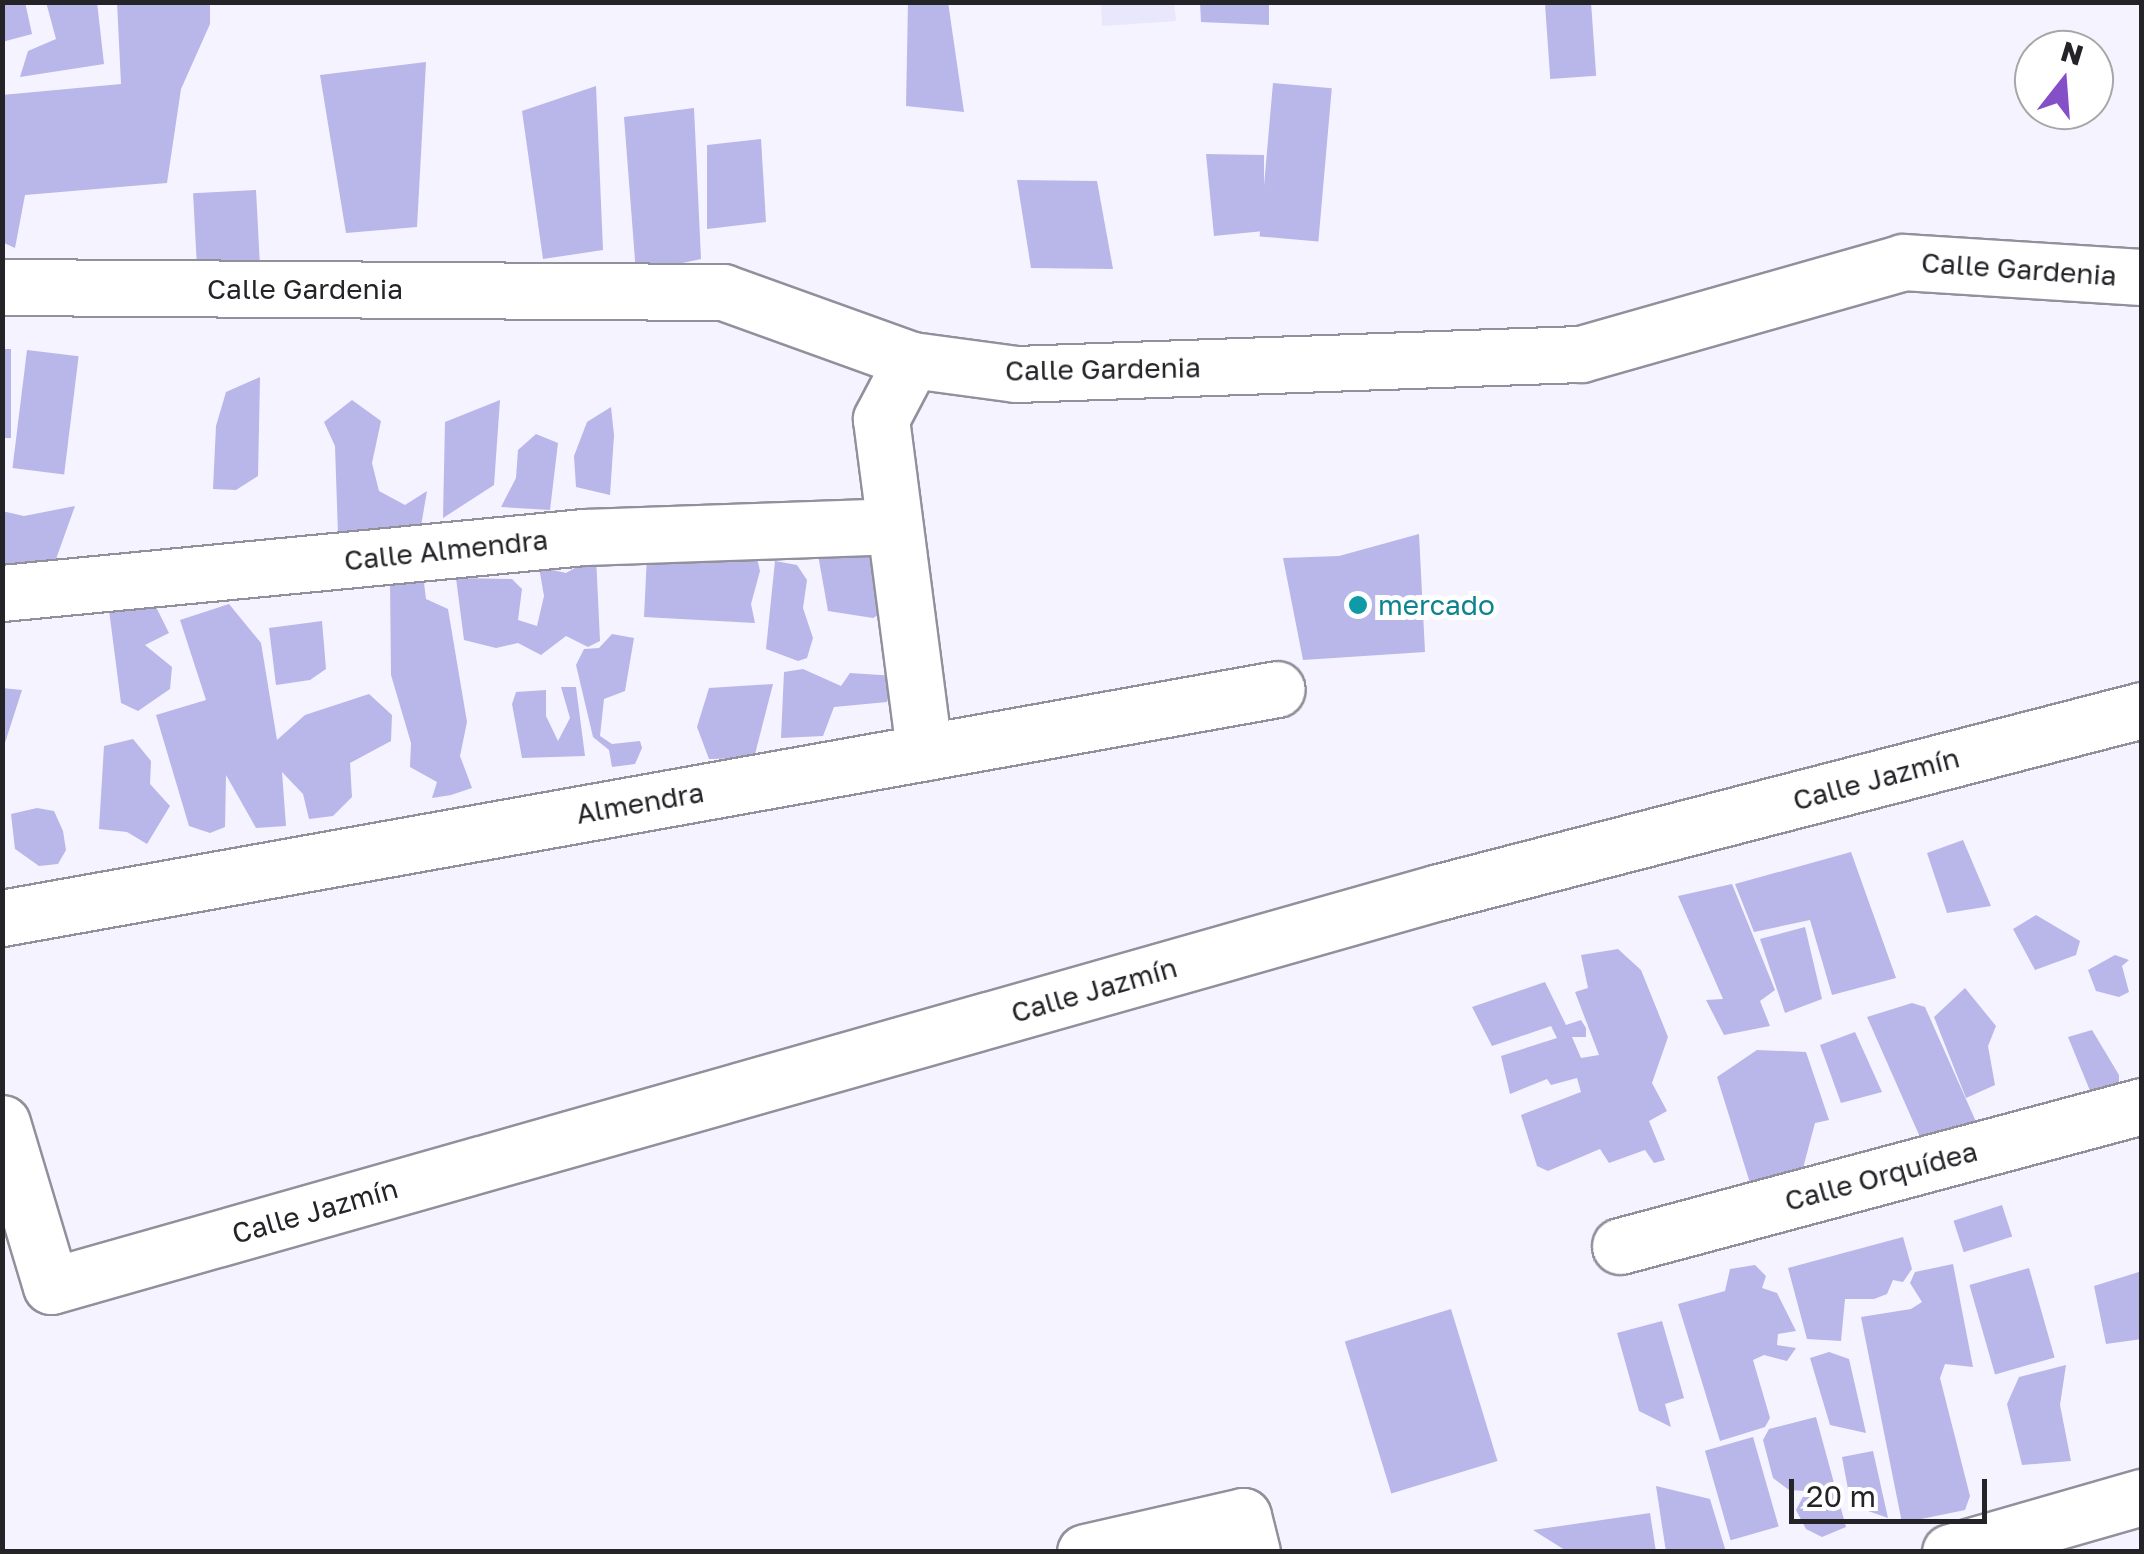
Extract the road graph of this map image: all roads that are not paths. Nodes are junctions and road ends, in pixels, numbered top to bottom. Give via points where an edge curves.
1 (2142, 278) edge
2 (2, 286) edge
3 (912, 360) junction
4 (892, 526) junction
5 (2, 593) edge
6 (1277, 689) dead end
7 (2142, 710) edge
8 (924, 752) junction
9 (2, 918) edge
10 (2142, 1106) edge
11 (2, 1123) edge
12 (1620, 1246) dead end
13 (2142, 1497) edge
14 (1248, 1534) edge
15 (1085, 1552) edge
16 (1950, 1552) edge

1 - 3 street, Calle Gardenia via 1903,262 1581,354 1016,374
2 - 3 street, Calle Gardenia via 723,292
3 - 4 street via 881,419
4 - 5 street, Calle Almendra via 584,536
4 - 8 street
6 - 8 street, Almendra
7 - 11 street, Calle Jazmín via 1439,892 52,1286
8 - 9 street, Almendra
10 - 12 street, Calle Orquídea
13 - 16 street
14 - 15 street

